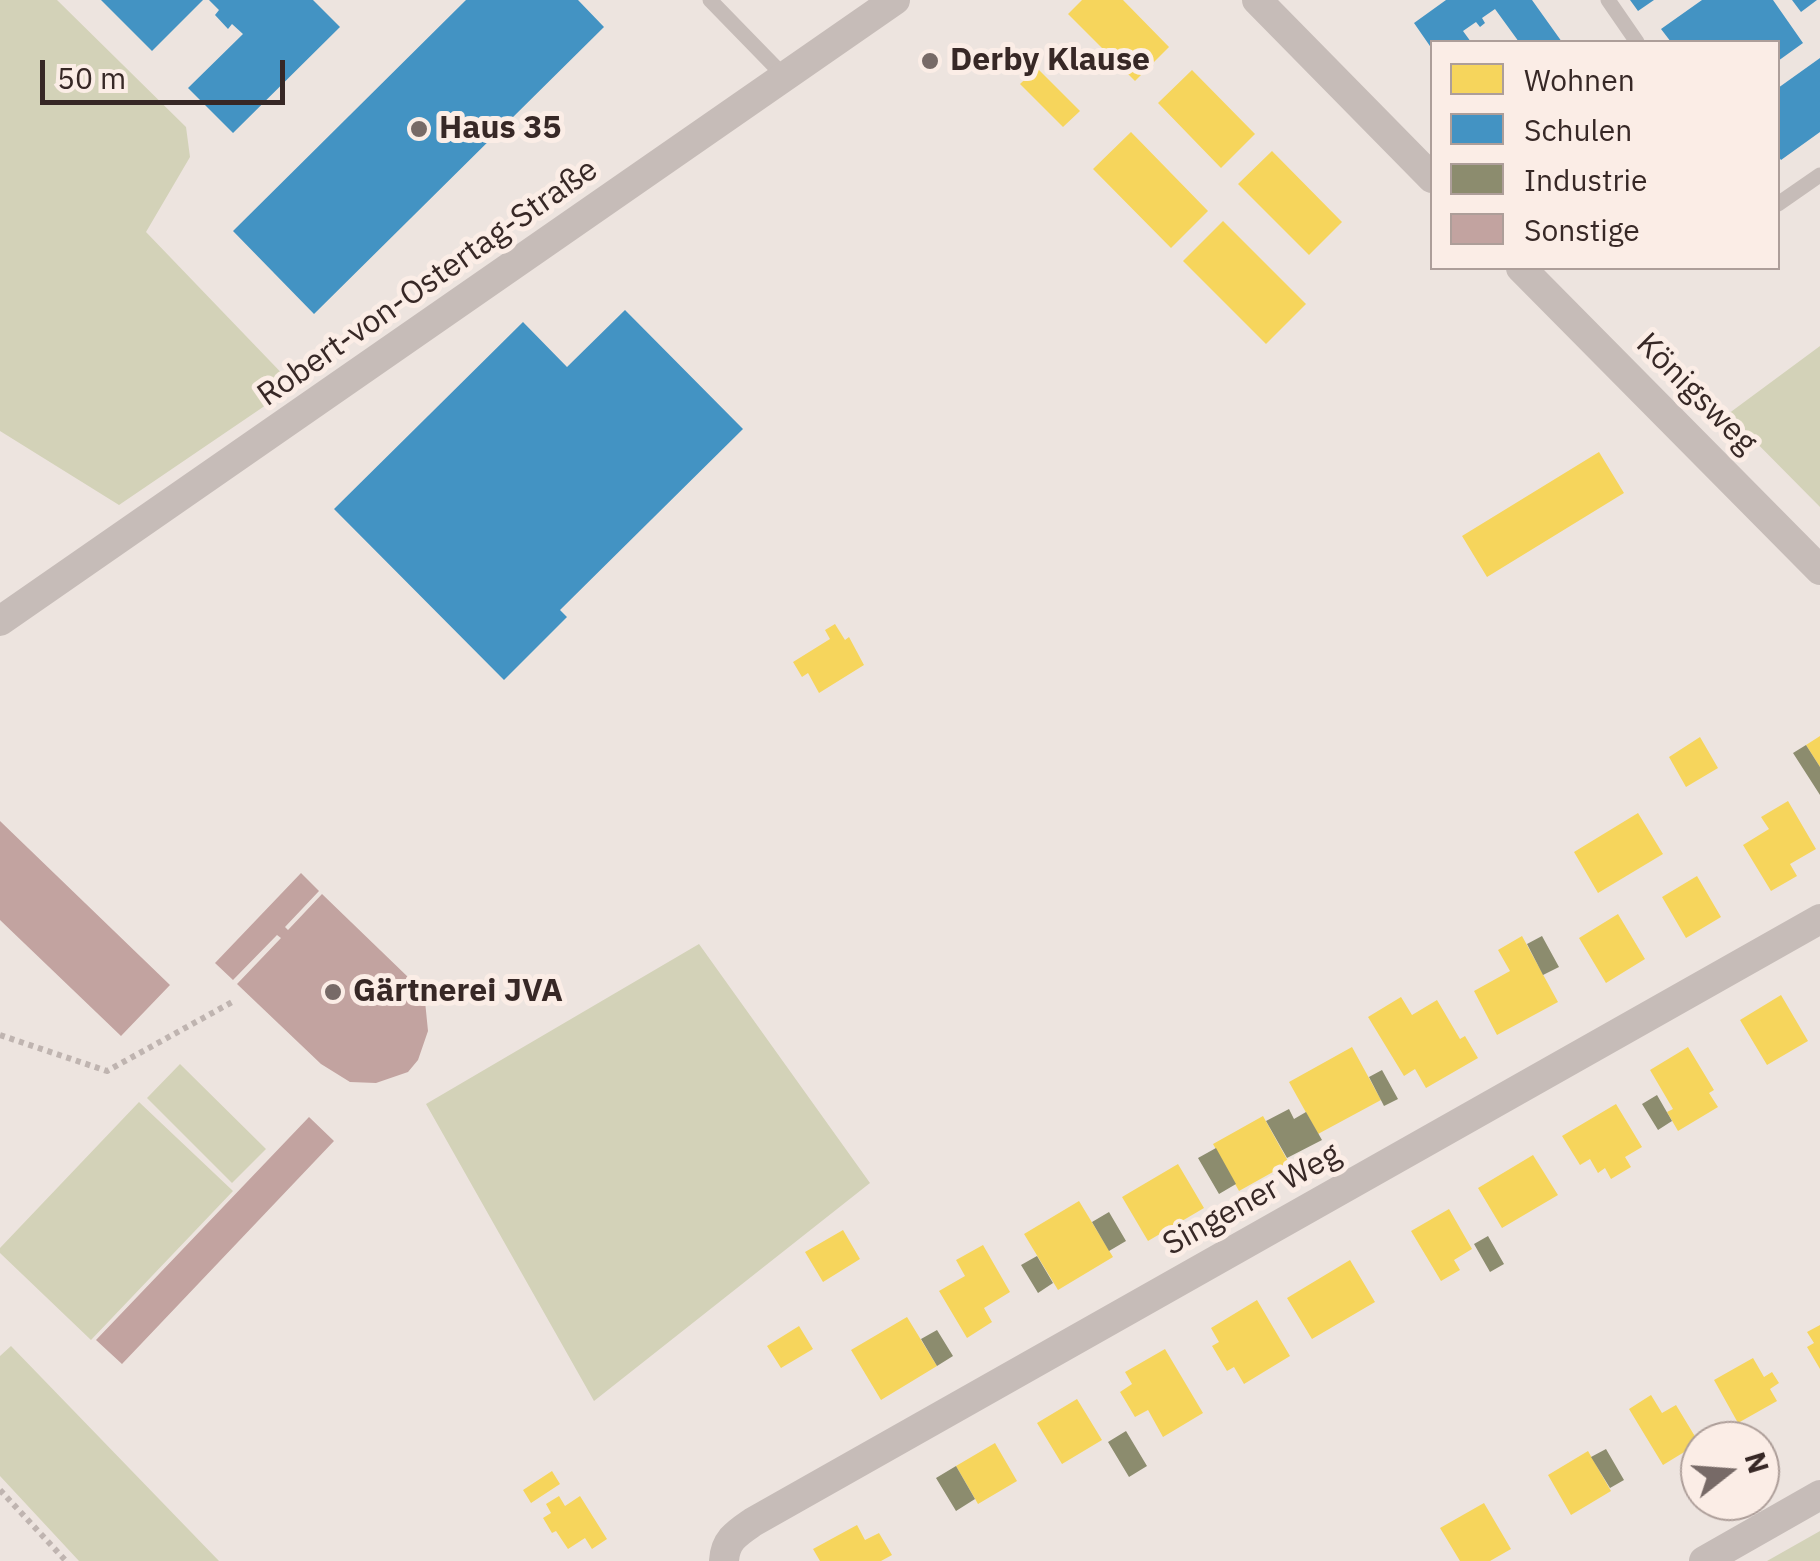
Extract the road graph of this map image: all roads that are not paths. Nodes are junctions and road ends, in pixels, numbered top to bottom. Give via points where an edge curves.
1 (710, 0) edge
2 (894, 0) edge
3 (1257, 0) edge
4 (1608, 0) edge
5 (1636, 40) edge
6 (786, 77) junction
7 (1820, 175) edge
8 (1430, 176) edge
9 (1780, 203) edge
10 (1523, 270) edge
11 (1820, 570) edge
12 (0, 622) edge
13 (1820, 920) edge
14 (1820, 1495) edge
15 (724, 1555) edge
16 (1704, 1561) edge

1 - 6 lane
2 - 6 street, Robert-von-Ostertag-Straße
3 - 8 street
4 - 5 lane
6 - 12 street, Robert-von-Ostertag-Straße
7 - 9 lane
10 - 11 street, Königsweg
13 - 15 street, Singener Weg via 753,1522 731,1538
14 - 16 street

